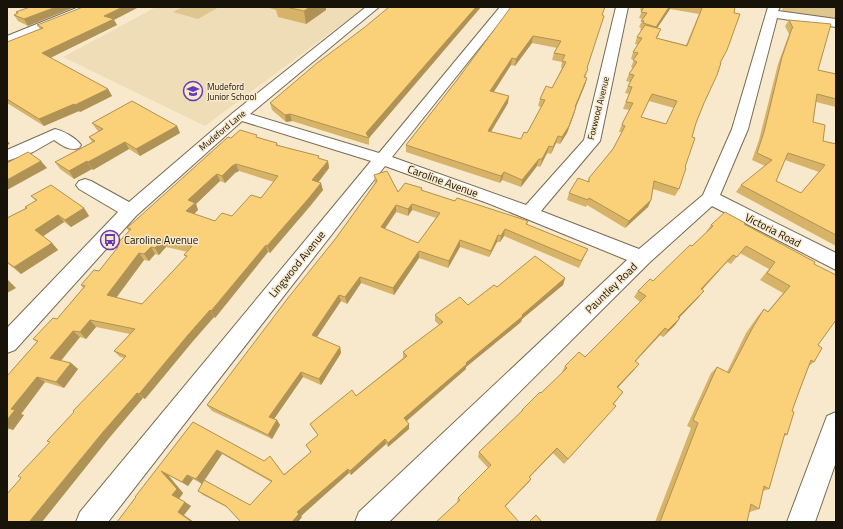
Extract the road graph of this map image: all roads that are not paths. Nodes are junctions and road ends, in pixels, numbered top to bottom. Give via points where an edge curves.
1 (89, 7) edge
2 (373, 7) edge
3 (506, 7) edge
4 (622, 7) edge
5 (774, 10) edge
6 (836, 23) edge
7 (7, 40) edge
8 (239, 115) junction
9 (73, 144) dead end
10 (7, 156) edge
11 (382, 159) junction
12 (85, 185) dead end
13 (710, 198) junction
14 (130, 211) junction
15 (529, 213) junction
16 (642, 258) junction
17 (836, 262) edge
18 (7, 342) edge
19 (836, 425) edge
20 (90, 522) edge
21 (369, 522) edge
22 (801, 522) edge

1 - 7 street
2 - 8 street, Mudeford Lane
3 - 11 street, Lingwood Avenue
4 - 15 street, Foxwood Avenue via 592,141
5 - 6 street
5 - 13 street, Pauntley Road via 740,129
8 - 11 street, Caroline Avenue
8 - 14 street, Mudeford Lane
9 - 10 street via 55,134
11 - 15 street, Caroline Avenue
11 - 20 street, Lingwood Avenue
12 - 14 street
13 - 16 street, Pauntley Road
13 - 17 street, Victoria Road
14 - 18 street, Mudeford Lane
15 - 16 street, Caroline Avenue
16 - 21 street, Pauntley Road
19 - 22 street

